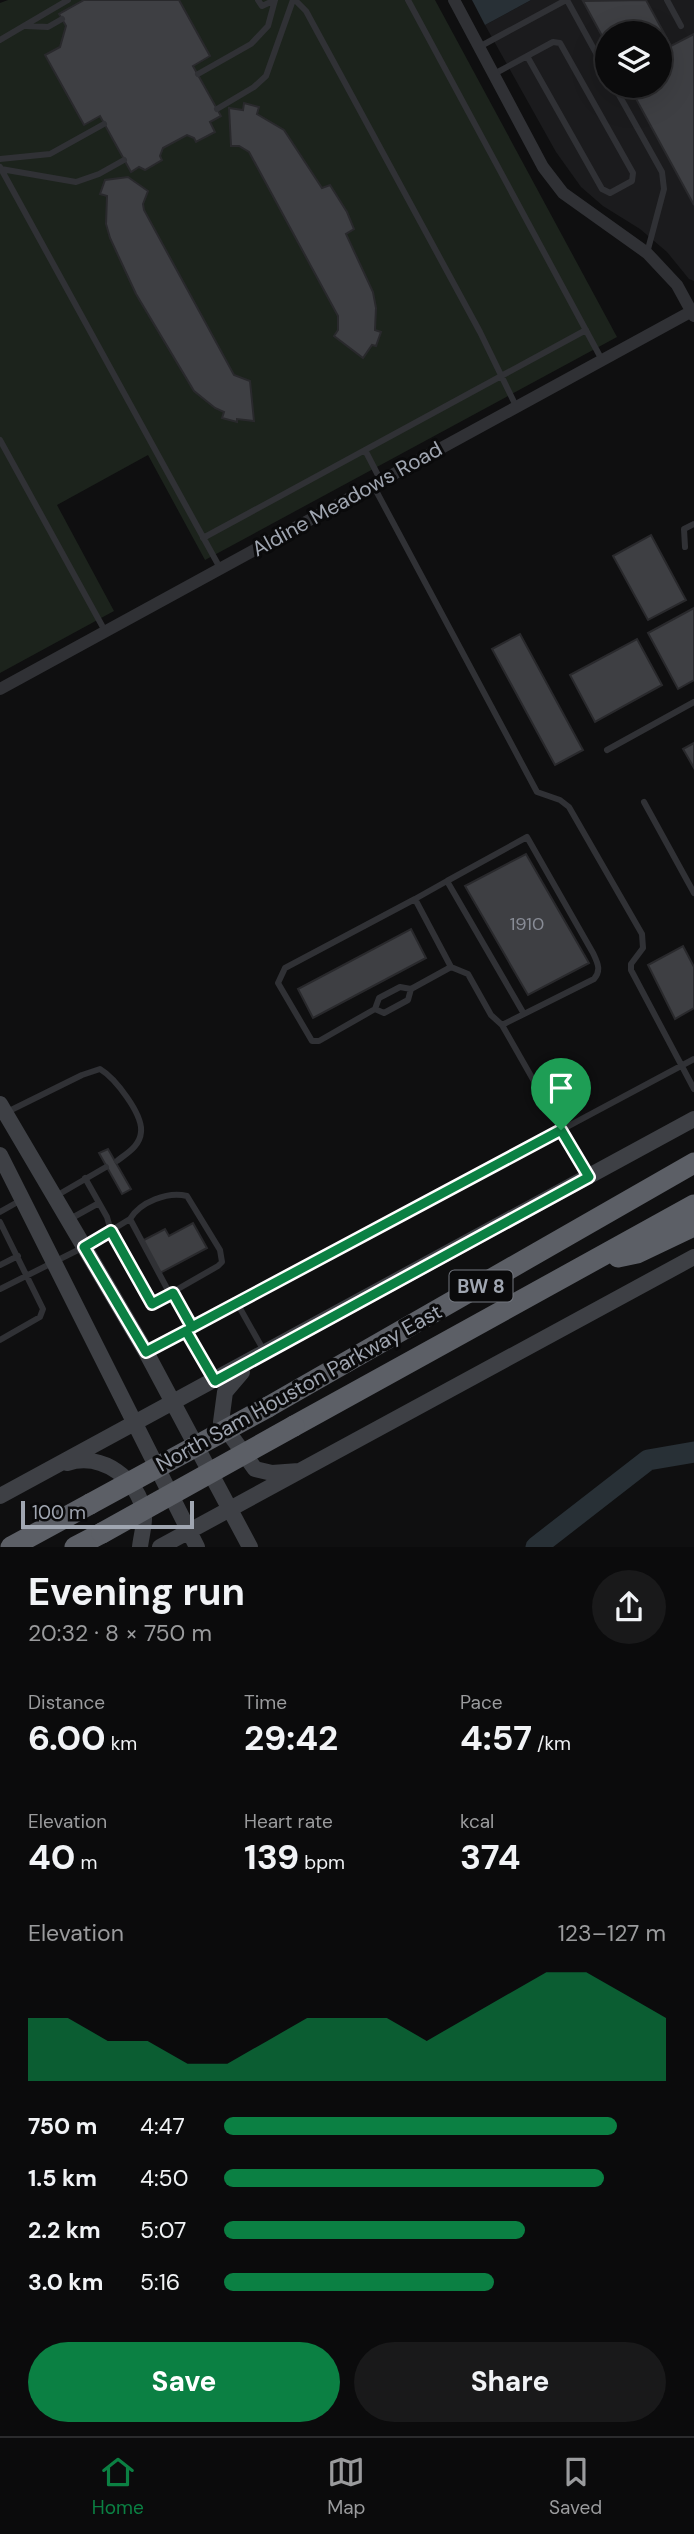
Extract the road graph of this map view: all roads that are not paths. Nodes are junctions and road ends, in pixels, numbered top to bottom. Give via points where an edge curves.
1 (68, 0) edge
2 (258, 0) edge
3 (275, 0) edge
4 (294, 0) edge
5 (408, 0) edge
6 (454, 0) edge
7 (566, 0) edge
8 (667, 0) edge
9 (62, 19) dead end
10 (24, 26) junction
11 (681, 26) dead end
12 (0, 40) edge
13 (480, 47) junction
14 (595, 52) edge
15 (527, 56) junction
16 (198, 74) dead end
17 (494, 74) junction
18 (621, 98) edge
19 (217, 109) dead end
20 (104, 124) dead end
21 (0, 159) edge
22 (124, 160) dead end
23 (1, 168) edge
24 (647, 253) junction
25 (693, 312) edge
26 (586, 330) junction
27 (602, 360) junction
28 (500, 377) junction
29 (517, 407) junction
30 (0, 440) edge
31 (365, 450) junction
32 (377, 483) junction
33 (694, 523) edge
34 (203, 538) junction
35 (685, 547) dead end
36 (220, 569) junction
37 (105, 632) junction
38 (0, 689) edge
39 (694, 702) edge
40 (607, 750) dead end
41 (644, 802) dead end
42 (447, 881) junction
43 (694, 893) edge
44 (415, 899) junction
45 (451, 967) junction
46 (411, 989) junction
47 (376, 1009) junction
48 (524, 1014) junction
49 (502, 1025) junction
50 (694, 1059) edge
51 (681, 1066) junction
52 (694, 1089) edge
53 (3, 1109) edge
54 (694, 1119) edge
55 (561, 1130) junction
56 (0, 1154) edge
57 (117, 1161) dead end
58 (694, 1163) edge
59 (106, 1167) dead end
60 (589, 1177) junction
61 (85, 1178) junction
62 (55, 1197) junction
63 (23, 1199) junction
64 (99, 1203) junction
65 (694, 1205) edge
66 (0, 1212) edge
67 (130, 1219) junction
68 (68, 1220) junction
69 (0, 1222) edge
70 (694, 1226) edge
71 (111, 1231) junction
72 (84, 1247) junction
73 (18, 1256) junction
74 (694, 1257) edge
75 (54, 1262) junction
76 (589, 1263) junction
77 (0, 1265) edge
78 (27, 1274) junction
79 (0, 1289) edge
80 (171, 1293) junction
81 (237, 1303) junction
82 (189, 1329) junction
83 (0, 1340) edge
84 (146, 1352) junction
85 (258, 1358) junction
86 (215, 1381) junction
87 (174, 1404) junction
88 (135, 1425) junction
89 (54, 1467) junction
90 (304, 1471) junction
91 (0, 1496) edge
92 (231, 1510) junction
93 (193, 1540) edge
94 (11, 1547) edge
95 (75, 1547) edge
96 (140, 1547) edge
97 (160, 1547) edge
98 (250, 1547) edge

1 - 10 lane
2 - 3 lane via 262,6
3 - 16 lane via 268,26 251,44
4 - 19 lane via 266,76
4 - 28 lane via 306,11
5 - 26 lane
6 - 13 street
7 - 13 lane
7 - 14 lane
8 - 11 lane
9 - 10 lane via 47,27
10 - 12 lane
13 - 17 street
15 - 15 lane via 560,43 633,173 632,181 610,193 602,189
15 - 17 lane
17 - 24 street via 543,167 563,193
18 - 24 lane via 662,172 664,189
20 - 21 lane via 50,154
22 - 23 lane via 76,182
23 - 34 lane
24 - 25 street via 677,285
25 - 27 street, Aldine Meadows Road
26 - 27 lane
26 - 28 lane
27 - 29 street, Aldine Meadows Road
28 - 29 lane
28 - 31 lane
29 - 32 street, Aldine Meadows Road
30 - 37 lane
31 - 32 lane
31 - 34 lane
32 - 36 street, Aldine Meadows Road
32 - 51 lane via 537,792 569,807 642,934 643,948 631,970
33 - 35 lane via 684,529
34 - 36 lane
36 - 37 street, Aldine Meadows Road
37 - 38 street, Aldine Meadows Road
39 - 40 lane
41 - 43 lane
42 - 44 lane
42 - 48 lane
42 - 48 lane via 527,837 599,967 598,974
44 - 45 lane
44 - 47 lane via 285,968 278,983 312,1041
45 - 46 lane
45 - 49 lane via 468,974 491,1016
46 - 47 lane via 400,987 379,998
46 - 47 lane via 408,1000 384,1013
48 - 49 lane
49 - 55 lane
50 - 51 lane
51 - 52 lane
51 - 55 lane
53 - 57 lane via 100,1069 114,1077 142,1131 135,1147
53 - 62 main road
54 - 60 main road
55 - 60 lane
55 - 81 lane
56 - 63 main road
58 - 94 highway, North Sam Houston Parkway East / BW 8, bridge via 268,1407
59 - 61 lane
60 - 85 main road
61 - 62 lane
61 - 64 lane
62 - 68 main road
63 - 66 lane
63 - 75 main road
64 - 68 lane
64 - 71 lane
65 - 76 highway, North Sam Houston Parkway East / BW 8
67 - 71 lane
67 - 80 lane
67 - 80 lane via 169,1194 187,1196 220,1250 222,1262
68 - 72 main road
69 - 73 lane
70 - 76 highway via 637,1253
71 - 72 lane
71 - 80 lane via 151,1305
72 - 75 lane
72 - 84 main road
73 - 77 lane
73 - 78 lane
74 - 90 main road
75 - 78 lane
75 - 88 main road
76 - 95 highway, North Sam Houston Parkway East / BW 8, bridge
78 - 79 lane
78 - 83 lane via 44,1309 40,1317
80 - 82 lane
81 - 82 lane
81 - 85 lane
82 - 84 lane
82 - 86 lane
84 - 87 main road
85 - 86 main road
85 - 90 main road via 225,1392 221,1422 256,1469
86 - 87 main road
87 - 88 main road
87 - 92 main road
88 - 89 main road
88 - 93 main road
89 - 91 main road
89 - 96 main road via 73,1461 100,1462 118,1471 137,1493 144,1516
90 - 92 main road
92 - 93 main road
92 - 98 main road
93 - 97 main road

